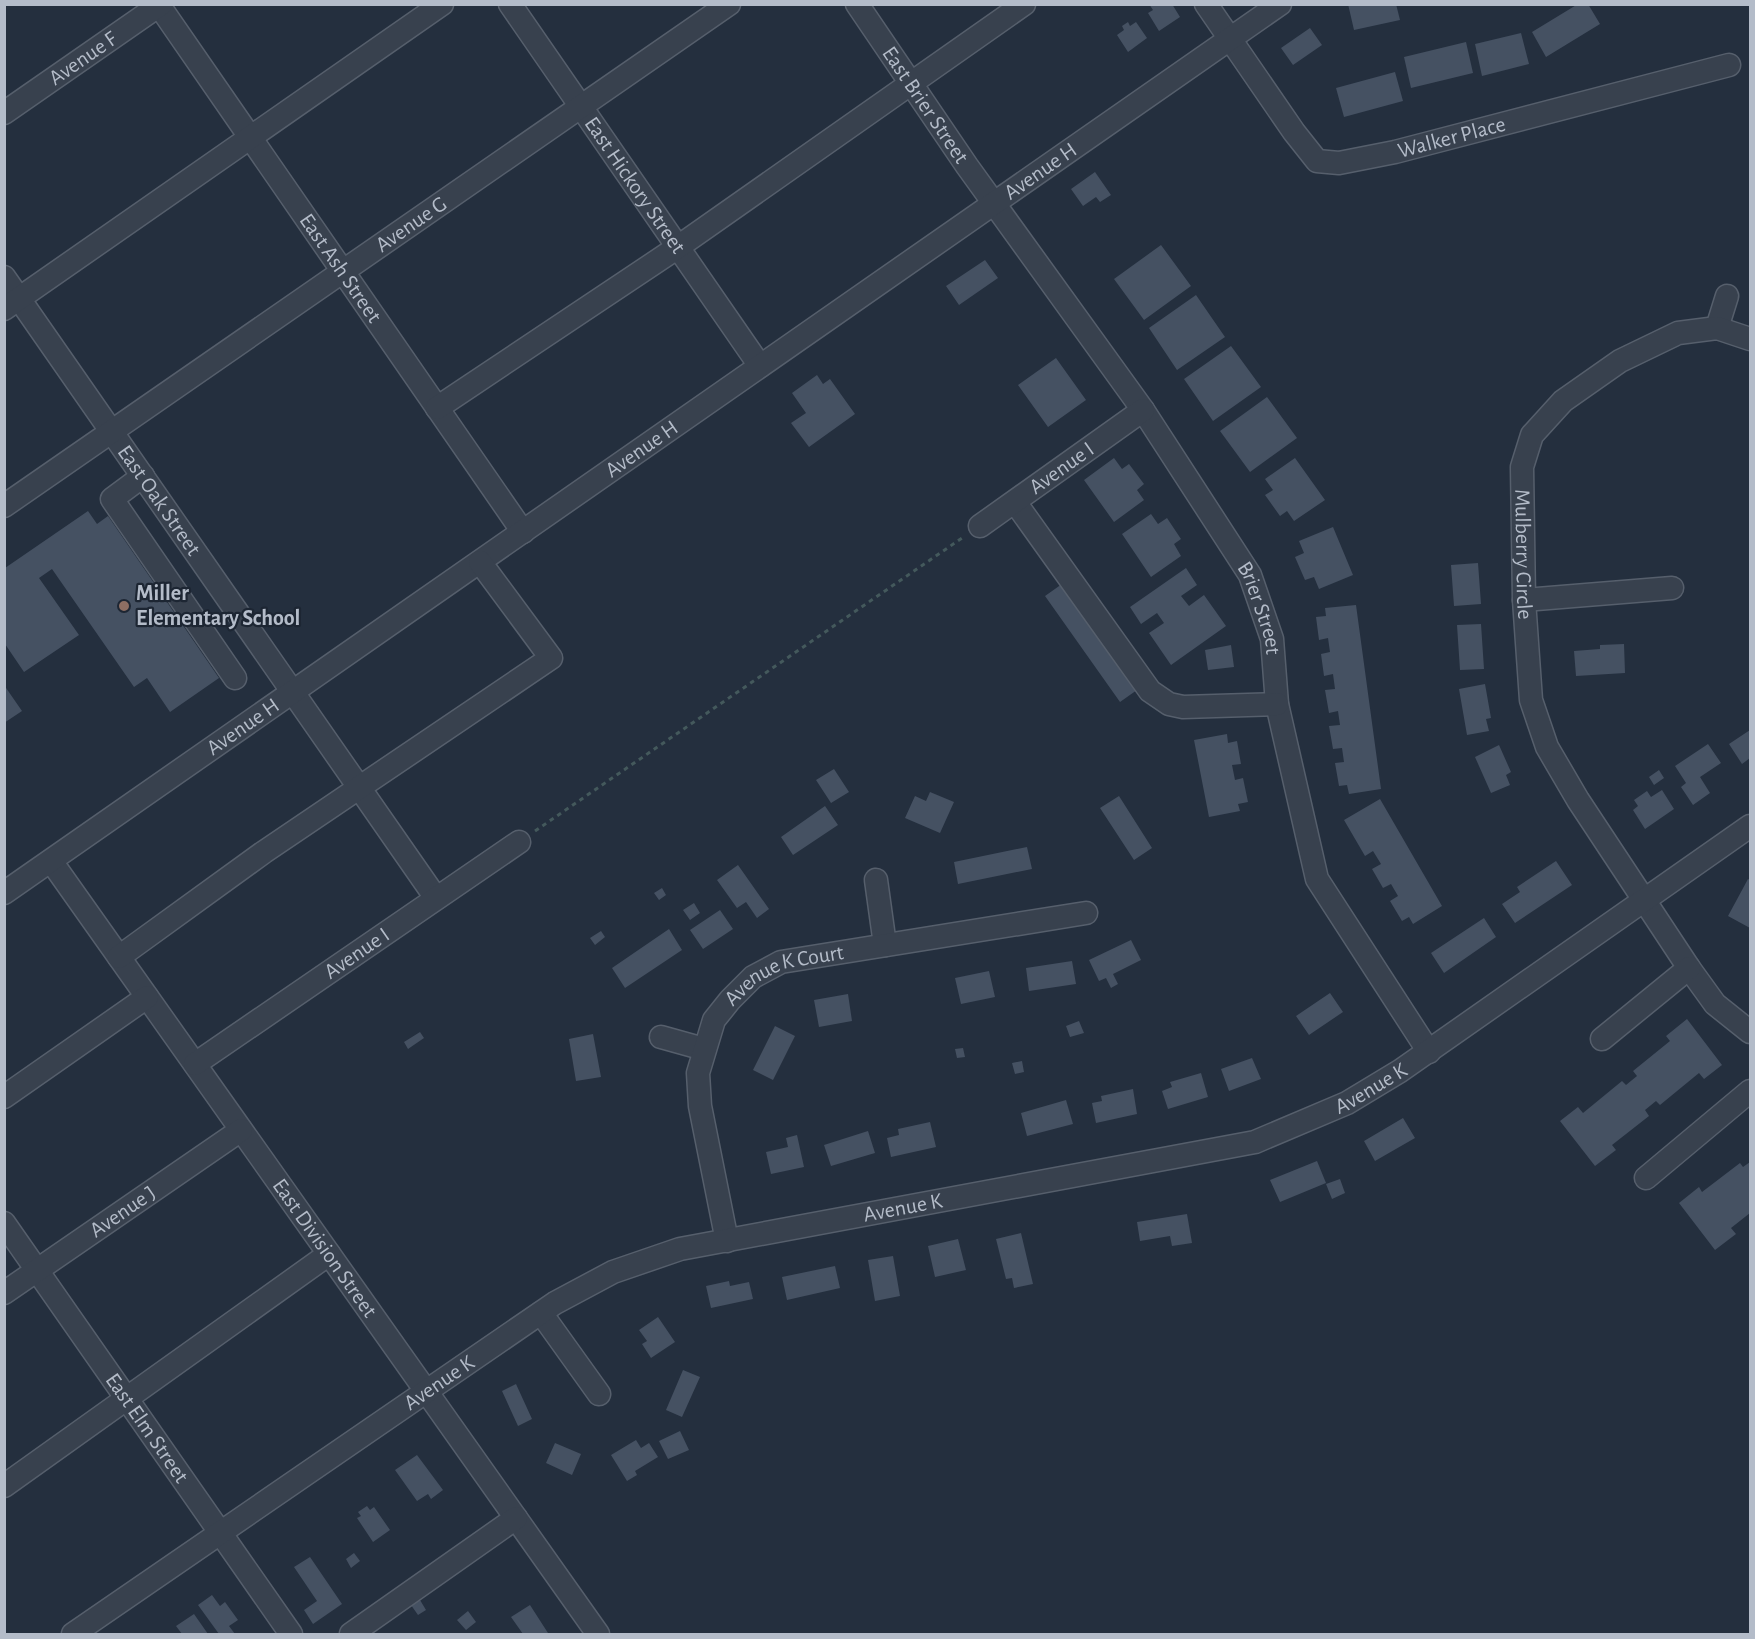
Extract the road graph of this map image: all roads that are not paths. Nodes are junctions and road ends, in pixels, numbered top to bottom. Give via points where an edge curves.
1 (442, 4) edge
2 (510, 4) edge
3 (729, 4) edge
4 (857, 4) edge
5 (1024, 4) edge
6 (1206, 4) edge
7 (1280, 4) edge
8 (159, 5) edge
9 (1230, 39) junction
10 (1729, 65) dead end
11 (911, 84) junction
12 (581, 107) junction
13 (4, 113) edge
14 (250, 137) junction
15 (995, 202) junction
16 (678, 247) junction
17 (343, 272) junction
18 (4, 277) edge
19 (1727, 296) dead end
20 (12, 304) edge
21 (1717, 328) junction
22 (1750, 339) edge
23 (760, 366) junction
24 (436, 408) junction
25 (1143, 410) junction
26 (112, 432) junction
27 (143, 476) junction
28 (1015, 501) junction
29 (4, 506) edge
30 (980, 526) road end
31 (522, 532) junction
32 (480, 562) junction
33 (1672, 588) dead end
34 (1524, 600) junction
35 (235, 678) dead end
36 (293, 692) junction
37 (1276, 705) junction
38 (358, 787) junction
39 (1750, 826) edge
40 (519, 842) road end
41 (51, 861) junction
42 (876, 880) dead end
43 (4, 893) edge
44 (436, 898) junction
45 (1643, 899) junction
46 (1086, 913) dead end
47 (885, 945) junction
48 (119, 957) junction
49 (1689, 968) junction
50 (147, 997) junction
51 (1747, 1022) edge
52 (661, 1037) dead end
53 (1602, 1039) dead end
54 (704, 1049) junction
55 (1430, 1052) junction
56 (195, 1064) junction
57 (1750, 1091) edge
58 (4, 1097) edge
59 (241, 1130) junction
60 (1646, 1178) dead end
61 (4, 1222) edge
62 (727, 1241) junction
63 (329, 1254) junction
64 (38, 1270) junction
65 (4, 1293) edge
66 (541, 1313) junction
67 (426, 1391) junction
68 (599, 1394) dead end
69 (127, 1399) junction
70 (4, 1486) edge
71 (516, 1518) junction
72 (220, 1533) junction
73 (73, 1635) edge
74 (291, 1635) edge
75 (351, 1635) edge
76 (598, 1635) edge

1 - 14 street
2 - 12 street, East Hickory Street
3 - 12 street, Avenue G
4 - 11 street, East Brier Street
5 - 11 street
6 - 9 street, Walker Place
7 - 9 street, Avenue H
8 - 13 street, Avenue F
8 - 14 street, East Ash Street
9 - 10 street, Walker Place via 1317,161 1339,163
9 - 15 street, Avenue H
11 - 15 street, East Brier Street
11 - 16 street
12 - 16 street, East Hickory Street
12 - 17 street, Avenue G
14 - 17 street, East Ash Street
14 - 20 street
15 - 23 street, Avenue H
15 - 25 street, Brier Street
16 - 23 street, East Hickory Street
16 - 24 street
17 - 24 street, East Ash Street
17 - 26 street, Avenue G
18 - 20 street, East Oak Street
19 - 21 street
20 - 26 street, East Oak Street
21 - 22 street, Mulberry Circle
21 - 34 street, Mulberry Circle via 1678,333 1620,362 1563,401 1532,435 1522,467
23 - 31 street, Avenue H
24 - 31 street, East Ash Street
25 - 28 street, Avenue I
25 - 37 street, Brier Street via 1250,575 1272,639
26 - 27 street, East Oak Street
26 - 29 street, Avenue G
27 - 35 street via 112,499
27 - 36 street, East Oak Street
28 - 30 street, Avenue I
28 - 37 street via 1150,691 1169,704 1183,707
31 - 32 street, Avenue H
32 - 36 street, Avenue H
32 - 38 street via 550,658
33 - 34 street
34 - 45 street, Mulberry Circle via 1531,700 1547,747
36 - 38 street, East Oak Street
36 - 41 street, Avenue H
37 - 55 street, Brier Street via 1317,879
38 - 44 street, East Oak Street
38 - 48 street
39 - 45 street, Avenue K
40 - 44 street, Avenue I
41 - 43 street, Avenue H
41 - 48 street, East Division Street
42 - 47 street
44 - 56 street, Avenue I
45 - 49 street, Mulberry Circle
45 - 55 street, Avenue K
46 - 47 street, Avenue K Court
47 - 54 street, Avenue K Court via 781,962 753,977 714,1020
48 - 50 street, East Division Street
49 - 51 street, Mulberry Circle via 1715,1004
49 - 53 street
50 - 56 street, East Division Street
50 - 58 street
52 - 54 street
54 - 62 street, Avenue K Court via 698,1072 700,1106
55 - 62 street, Avenue K via 1347,1103 1255,1142
56 - 59 street, East Division Street
57 - 60 street
59 - 63 street, East Division Street
59 - 64 street, Avenue J
61 - 64 street, East Elm Street
62 - 66 street, Avenue K via 680,1249 613,1272
63 - 67 street, East Division Street
63 - 69 street
64 - 65 street, Avenue J
64 - 69 street, East Elm Street
66 - 67 street, Avenue K
66 - 68 street
67 - 71 street, East Division Street
67 - 72 street, Avenue K
69 - 70 street
69 - 72 street, East Elm Street
71 - 75 street
71 - 76 street, East Division Street
72 - 73 street, Avenue K
72 - 74 street, East Elm Street

